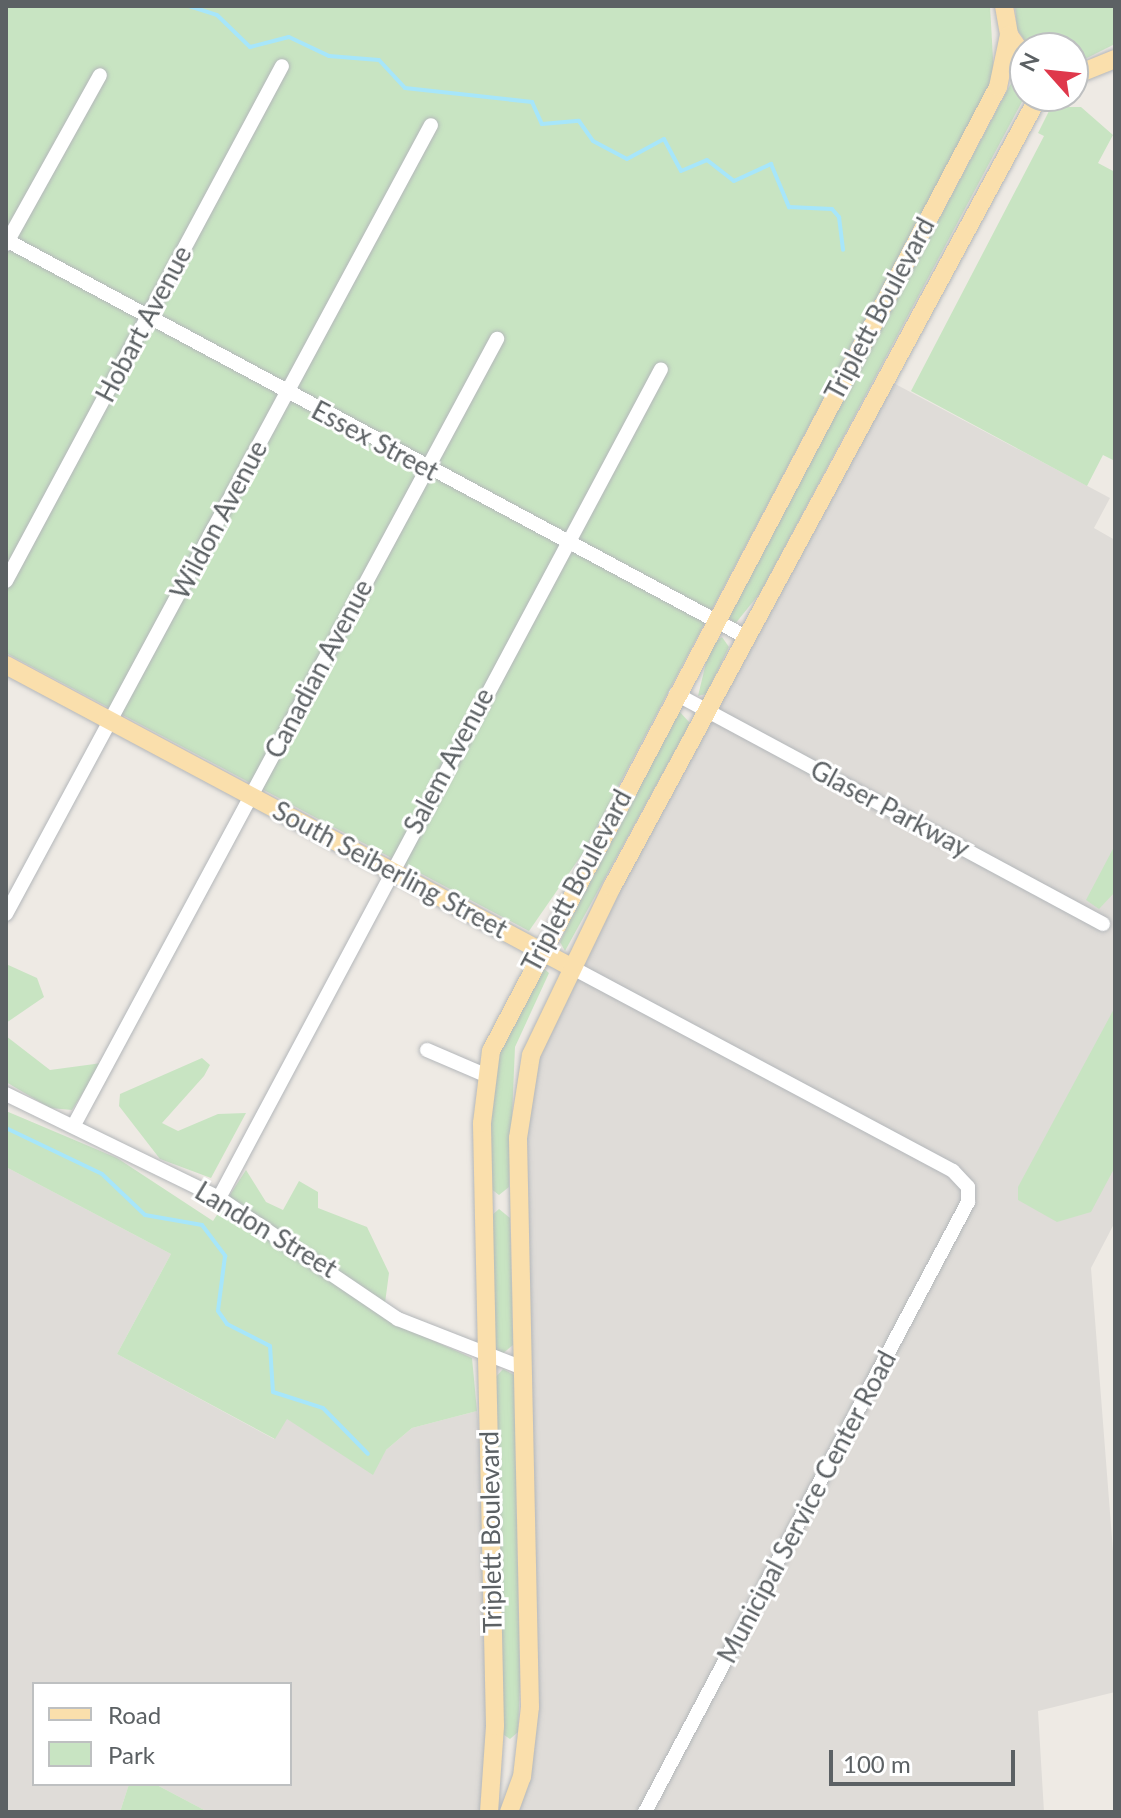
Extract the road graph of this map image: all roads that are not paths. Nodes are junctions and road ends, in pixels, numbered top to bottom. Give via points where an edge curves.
1 (1004, 6) edge
2 (1009, 35) joint
3 (1115, 59) edge
4 (282, 66) dead end
5 (1089, 70) edge
6 (100, 75) dead end
7 (1030, 112) edge
8 (431, 125) dead end
9 (7, 241) edge
10 (148, 319) junction
11 (497, 339) dead end
12 (661, 369) dead end
13 (286, 393) junction
14 (426, 469) junction
15 (567, 544) junction
16 (6, 581) edge
17 (715, 621) junction
18 (746, 637) junction
19 (6, 665) edge
20 (676, 694) junction
21 (707, 711) junction
22 (111, 722) junction
23 (251, 796) junction
24 (392, 871) junction
25 (6, 914) edge
26 (1103, 924) dead end
27 (540, 950) junction
28 (571, 967) junction
29 (427, 1050) dead end
30 (485, 1075) junction
31 (6, 1094) edge
32 (74, 1125) junction
33 (219, 1198) junction
34 (968, 1202) joint
35 (488, 1355) junction
36 (523, 1368) junction
37 (489, 1812) edge
38 (509, 1812) edge
39 (645, 1812) edge

1 - 2 main road
2 - 17 main road, Triplett Boulevard via 998,87
3 - 5 main road
4 - 10 street, Hobart Avenue
6 - 9 street
7 - 18 main road, Triplett Boulevard
8 - 13 street, Wildon Avenue
9 - 10 street, Essex Street
10 - 13 street, Essex Street
10 - 16 street, Hobart Avenue
11 - 14 street, Canadian Avenue
12 - 15 street, Salem Avenue
13 - 14 street, Essex Street
13 - 22 street, Wildon Avenue
14 - 15 street, Essex Street
14 - 23 street, Canadian Avenue
15 - 17 street, Essex Street
15 - 24 street, Salem Avenue
17 - 18 street, Essex Street
17 - 20 main road, Triplett Boulevard
18 - 21 main road, Triplett Boulevard
19 - 22 main road, South Seiberling Street
20 - 21 street, Glaser Parkway
20 - 27 main road, Triplett Boulevard
21 - 26 street, Glaser Parkway
21 - 28 main road, Triplett Boulevard
22 - 23 main road, South Seiberling Street
22 - 25 street, Wildon Avenue
23 - 24 main road, South Seiberling Street
23 - 32 street, Canadian Avenue
24 - 27 main road, South Seiberling Street
24 - 33 street, Salem Avenue
27 - 28 main road, South Seiberling Street
27 - 30 main road, Triplett Boulevard
28 - 34 street, South Seiberling Street via 953,1171 966,1184
28 - 36 main road, Triplett Boulevard via 543,1020 523,1088
29 - 30 street
30 - 35 main road, Triplett Boulevard
31 - 32 street, Landon Street
32 - 33 street, Landon Street
33 - 35 street, Landon Street via 398,1319
34 - 39 street, Municipal Service Center Road
35 - 36 street, Landon Street
35 - 37 main road, Triplett Boulevard via 495,1726
36 - 38 main road, Triplett Boulevard via 530,1707 522,1777

